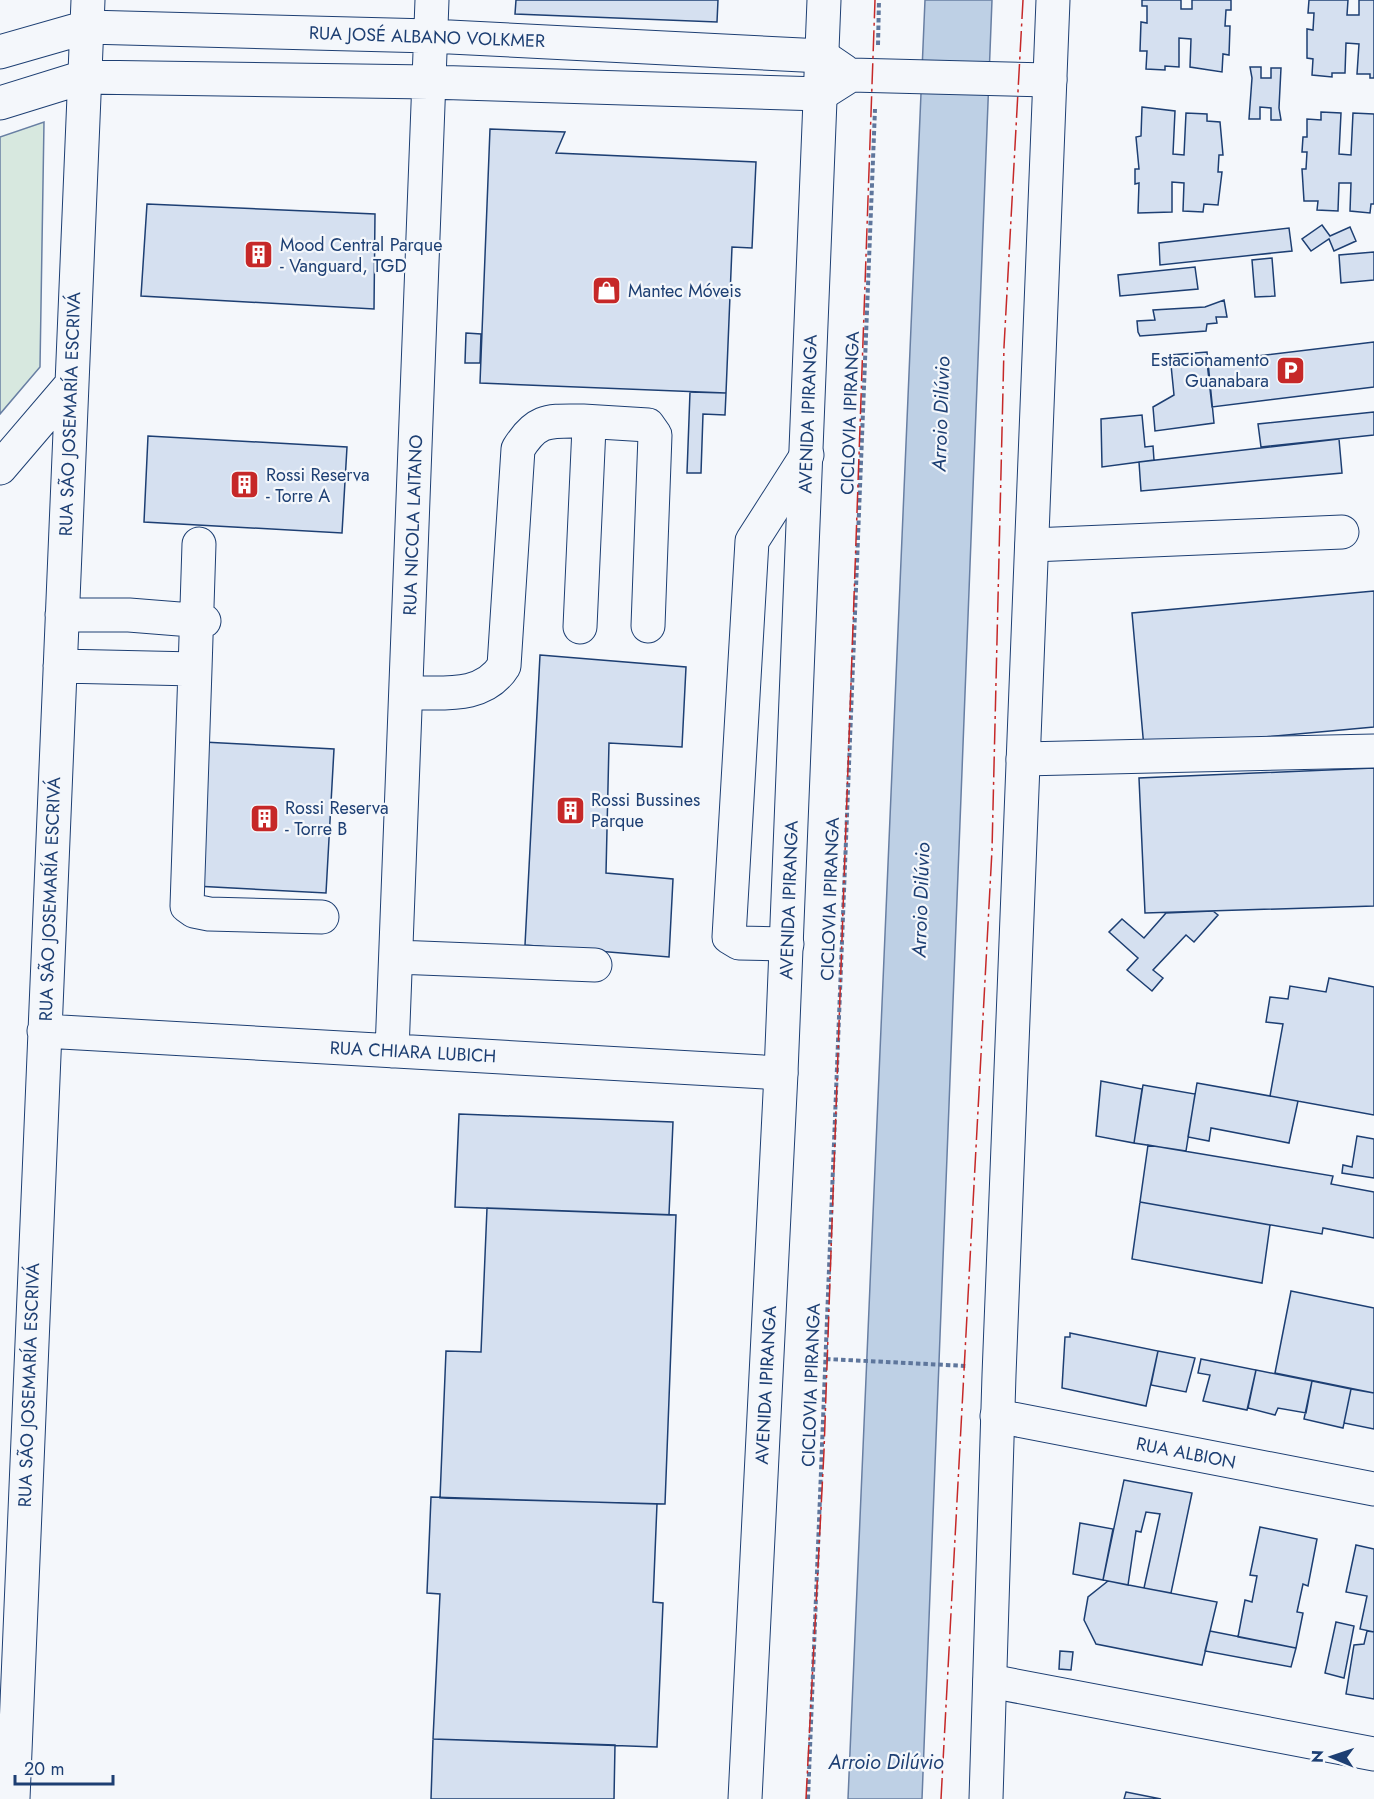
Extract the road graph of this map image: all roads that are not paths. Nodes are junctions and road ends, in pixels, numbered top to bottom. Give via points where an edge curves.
1 (432, 0) edge
2 (824, 0) edge
3 (1053, 0) edge
4 (87, 14) edge
5 (430, 36) junction
6 (0, 52) edge
7 (822, 56) junction
8 (870, 75) junction
9 (84, 77) junction
10 (1050, 80) junction
11 (429, 82) junction
12 (822, 94) junction
13 (0, 103) edge
14 (71, 385) junction
15 (583, 421) junction
16 (807, 455) junction
17 (0, 468) edge
18 (1342, 531) dead end
19 (199, 544) dead end
20 (1032, 545) junction
21 (62, 615) junction
22 (200, 621) junction
23 (648, 626) dead end
24 (580, 627) dead end
25 (60, 666) junction
26 (195, 669) junction
27 (406, 693) junction
28 (1374, 751) edge
29 (1023, 759) junction
30 (322, 917) dead end
31 (787, 944) junction
32 (396, 957) junction
33 (595, 965) dead end
34 (44, 1031) junction
35 (392, 1051) junction
36 (781, 1073) junction
37 (997, 1416) junction
38 (1374, 1490) edge
39 (990, 1681) junction
40 (1374, 1754) edge
41 (13, 1799) edge
42 (745, 1799) edge
43 (986, 1799) edge

1 - 5 street, RUA NICOLA LAITANO
2 - 7 street, AVENIDA IPIRANGA
3 - 10 street
4 - 5 street, RUA JOSÉ ALBANO VOLKMER
4 - 6 street, RUA JOSÉ ALBANO VOLKMER
4 - 9 street, RUA SÃO JOSEMARÍA ESCRIVÁ
5 - 7 street, RUA JOSÉ ALBANO VOLKMER
5 - 11 street, RUA NICOLA LAITANO
7 - 8 street
7 - 12 street, AVENIDA IPIRANGA
8 - 10 street
8 - 12 street
9 - 11 street
9 - 13 street
9 - 14 street, RUA SÃO JOSEMARÍA ESCRIVÁ
10 - 20 street
11 - 12 street
11 - 27 street, RUA NICOLA LAITANO
12 - 16 street, AVENIDA IPIRANGA
14 - 17 street
14 - 21 street, RUA SÃO JOSEMARÍA ESCRIVÁ
15 - 23 street via 648,425 655,435
15 - 24 street via 589,427 590,438
15 - 27 street via 547,420 534,428 518,449 504,666 497,676 469,692
16 - 31 street, AVENIDA IPIRANGA
16 - 31 street via 752,541 729,937 739,943
18 - 20 street
19 - 22 street
20 - 29 street
21 - 22 street
21 - 25 street, RUA SÃO JOSEMARÍA ESCRIVÁ
22 - 26 street
25 - 26 street
25 - 34 street, RUA SÃO JOSEMARÍA ESCRIVÁ
26 - 30 street via 187,906 209,914
27 - 32 street, RUA NICOLA LAITANO
28 - 29 street
29 - 37 street
31 - 36 street, AVENIDA IPIRANGA
32 - 33 street
32 - 35 street, RUA NICOLA LAITANO
34 - 35 street, RUA CHIARA LUBICH
34 - 41 street, RUA SÃO JOSEMARÍA ESCRIVÁ
35 - 36 street, RUA CHIARA LUBICH
36 - 42 street, AVENIDA IPIRANGA
37 - 38 street, RUA ALBION
37 - 39 street
39 - 40 street
39 - 43 street

